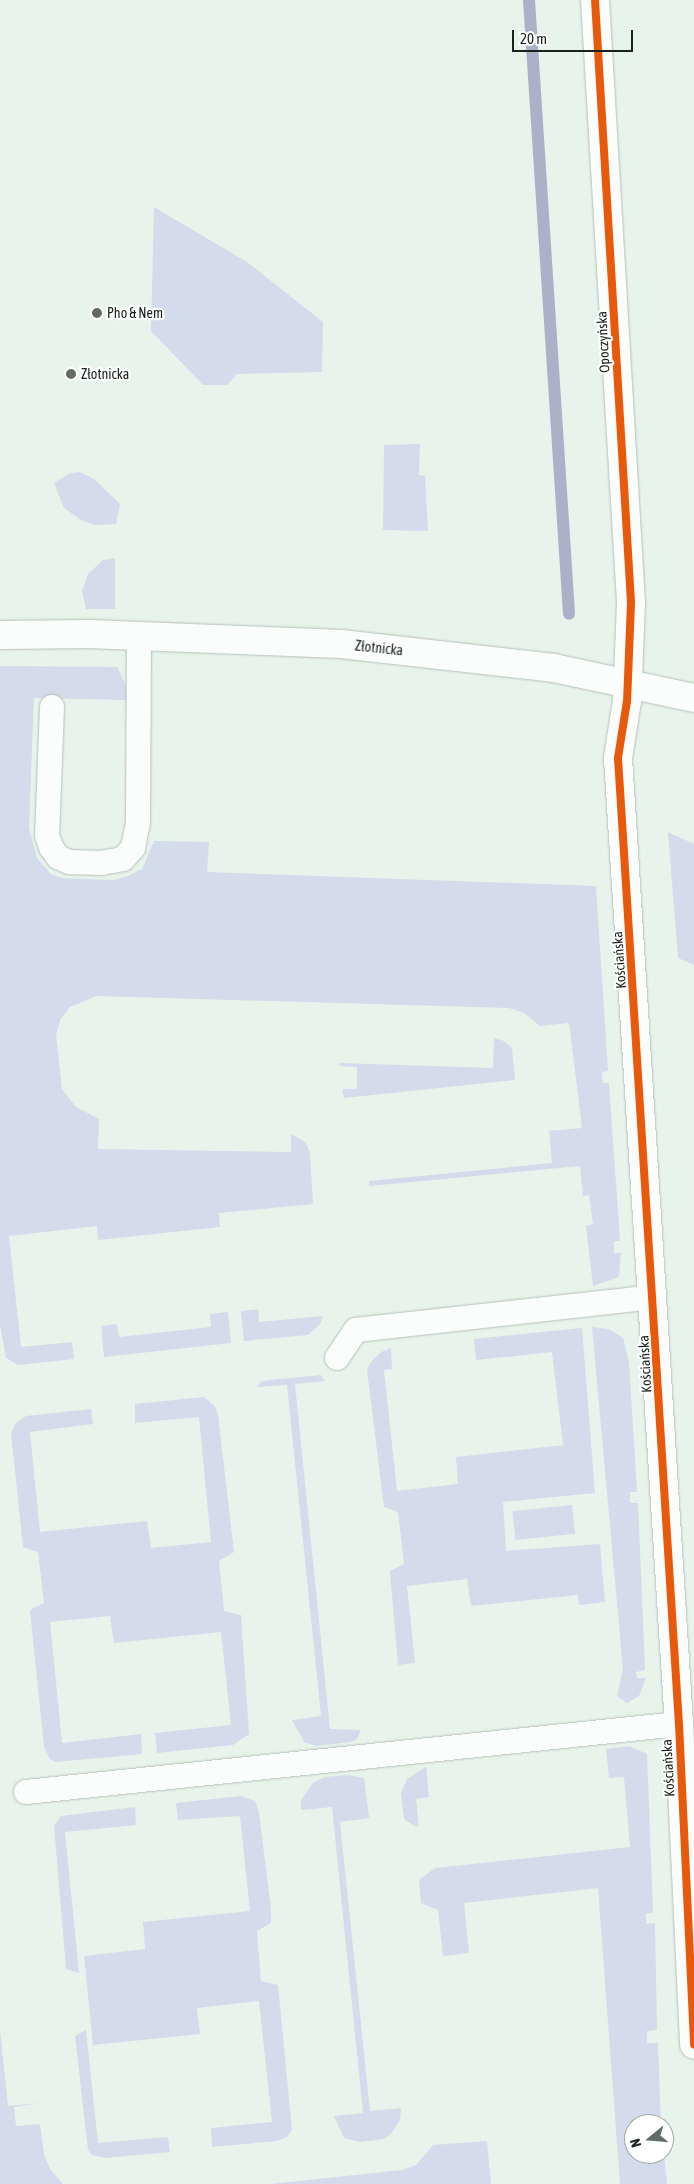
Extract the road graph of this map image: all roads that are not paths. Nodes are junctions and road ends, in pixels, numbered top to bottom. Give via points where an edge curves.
1 (594, 0) edge
2 (0, 635) edge
3 (139, 636) junction
4 (628, 682) junction
5 (694, 698) edge
6 (52, 707) dead end
7 (653, 1297) junction
8 (336, 1358) dead end
9 (679, 1724) junction
10 (26, 1792) dead end
11 (694, 2046) edge

1 - 4 street, Opoczyńska via 631,603
2 - 3 street, Złotnicka
3 - 4 street, Złotnicka via 341,644 554,668
3 - 6 lane via 138,822 133,848 123,858 101,863 69,862 58,857 51,847 46,835
4 - 5 street, Złotnicka
4 - 7 street, Kościańska via 618,758
7 - 8 lane via 356,1330
7 - 9 street, Kościańska
9 - 10 lane
9 - 11 street, Kościańska

